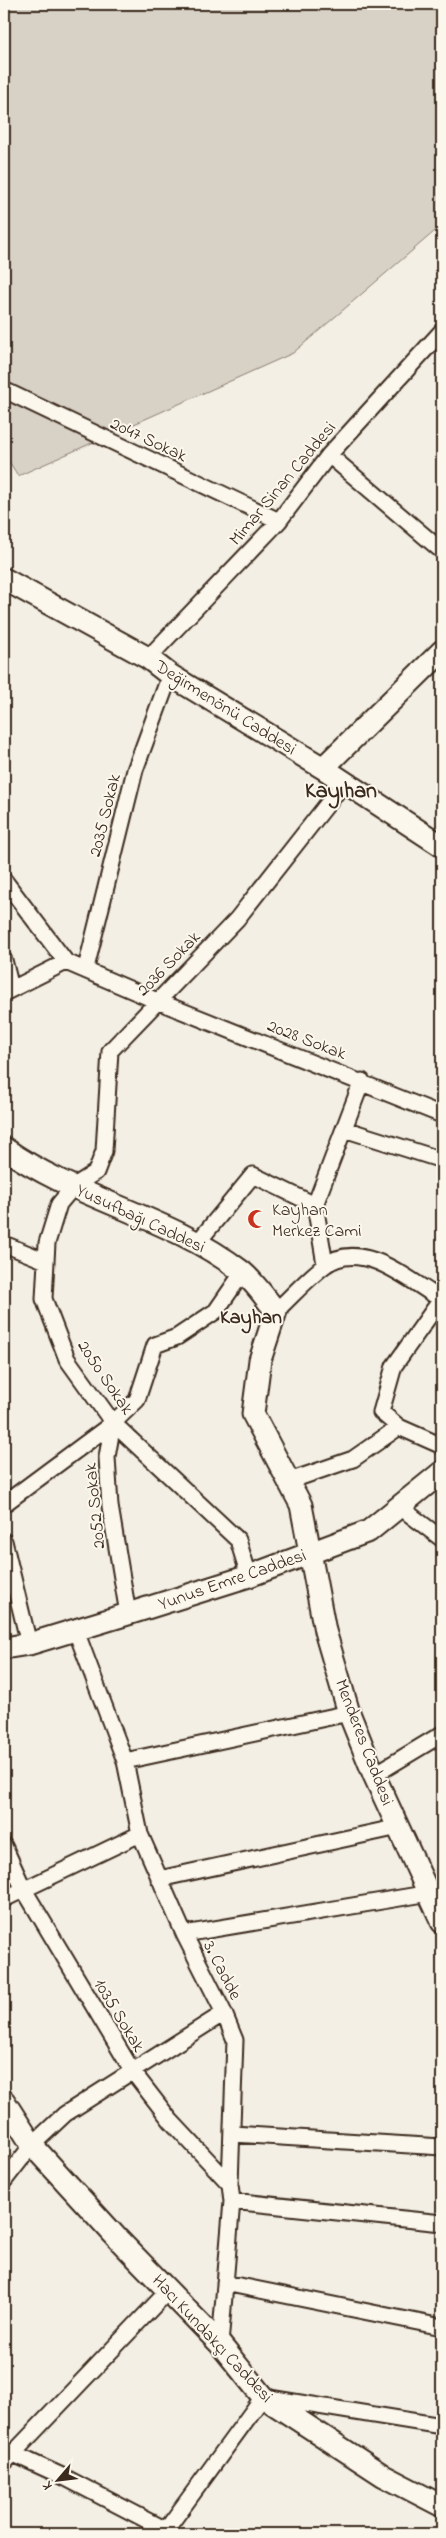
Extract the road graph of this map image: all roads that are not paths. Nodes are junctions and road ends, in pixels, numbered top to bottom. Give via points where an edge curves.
1 (442, 331) edge
2 (4, 390) edge
3 (329, 455) junction
4 (278, 521) junction
5 (442, 552) edge
6 (4, 578) edge
7 (442, 651) edge
8 (148, 658) junction
9 (170, 675) junction
10 (323, 768) junction
11 (344, 782) junction
12 (442, 846) edge
13 (4, 880) edge
14 (4, 960) edge
15 (66, 962) junction
16 (86, 968) junction
17 (8, 991) edge
18 (158, 1001) junction
19 (362, 1081) junction
20 (442, 1115) edge
21 (344, 1129) junction
22 (4, 1148) edge
23 (442, 1160) edge
24 (74, 1186) junction
25 (316, 1205) junction
26 (198, 1242) junction
27 (4, 1244) edge
28 (46, 1261) junction
29 (326, 1264) junction
30 (243, 1272) junction
31 (442, 1299) edge
32 (276, 1311) junction
33 (112, 1423) junction
34 (398, 1427) junction
35 (442, 1446) edge
36 (442, 1472) edge
37 (289, 1481) junction
38 (4, 1504) edge
39 (400, 1508) junction
40 (442, 1539) edge
41 (4, 1541) edge
42 (309, 1554) junction
43 (249, 1576) junction
44 (128, 1614) junction
45 (76, 1631) junction
46 (29, 1644) junction
47 (4, 1648) edge
48 (349, 1713) junction
49 (442, 1734) edge
50 (125, 1761) junction
51 (374, 1775) junction
52 (399, 1826) junction
53 (140, 1834) junction
54 (4, 1846) edge
55 (159, 1879) junction
56 (23, 1888) junction
57 (435, 1892) edge
58 (4, 1899) edge
59 (442, 1922) edge
60 (184, 1934) junction
61 (224, 2013) junction
62 (133, 2072) junction
63 (4, 2102) edge
64 (233, 2134) junction
65 (32, 2145) junction
66 (442, 2147) edge
67 (4, 2181) edge
68 (230, 2184) junction
69 (232, 2201) junction
70 (442, 2223) edge
71 (225, 2283) junction
72 (168, 2291) junction
73 (442, 2328) edge
74 (220, 2344) junction
75 (264, 2397) junction
76 (442, 2426) edge
77 (7, 2455) edge
78 (442, 2506) edge
79 (164, 2533) edge

1 - 3 street, Mimar Sinan Caddesi
2 - 4 street, 2047 Sokak
3 - 4 street, Mimar Sinan Caddesi
3 - 5 street
4 - 8 street, Mimar Sinan Caddesi
6 - 8 street, Değirmenönü Caddesi
7 - 10 street
8 - 9 street, Değirmenönü Caddesi
9 - 10 street, Değirmenönü Caddesi
9 - 16 street, 2035 Sokak via 135,770
10 - 11 street, Değirmenönü Caddesi
11 - 12 street, Değirmenönü Caddesi
11 - 18 street, 2036 Sokak via 237,919
13 - 15 street
14 - 17 street
15 - 16 street, 2028 Sokak
15 - 17 street
16 - 18 street, 2028 Sokak
18 - 19 street, 2028 Sokak
18 - 24 street, 2036 Sokak via 110,1051 104,1151 96,1172
19 - 20 street, 2028 Sokak
19 - 21 street
21 - 23 street
21 - 25 street
22 - 24 street, Yusufbağı Caddesi via 20,1160
24 - 26 street, Yusufbağı Caddesi
24 - 28 street, 2050 Sokak via 59,1204 47,1244
25 - 26 street via 253,1175
25 - 29 street
26 - 30 street, Yusufbağı Caddesi
27 - 28 street
28 - 33 street, 2050 Sokak via 44,1299 67,1359
29 - 31 street via 351,1254 384,1264
29 - 32 street
30 - 32 street, Yusufbağı Caddesi
30 - 33 street via 216,1311 177,1337 155,1345 137,1400
31 - 34 street via 394,1366 381,1412
32 - 37 street via 260,1360 253,1414
33 - 38 street
33 - 43 street, 2050 Sokak via 238,1540
33 - 44 street, 2052 Sokak via 107,1457 110,1506
34 - 35 street
34 - 37 street via 353,1458
36 - 39 street, Yunus Emre Caddesi
37 - 42 street via 301,1505
39 - 40 street
39 - 42 street, Yunus Emre Caddesi via 369,1531
41 - 46 street
42 - 43 street, Yunus Emre Caddesi
42 - 48 street, Menderes Caddesi via 325,1631
43 - 44 street, Yunus Emre Caddesi
44 - 45 street, Yunus Emre Caddesi
45 - 46 street, Yunus Emre Caddesi
45 - 50 street, 3. Cadde
46 - 47 street, Yunus Emre Caddesi
48 - 50 street
48 - 51 street, Menderes Caddesi
49 - 51 street
50 - 53 street, 3. Cadde
51 - 52 street, Menderes Caddesi
52 - 55 street
52 - 57 street, Menderes Caddesi
53 - 55 street, 3. Cadde
53 - 56 street
54 - 56 street, 1035 Sokak
55 - 60 street, 3. Cadde
56 - 58 street
56 - 62 street, 1035 Sokak
57 - 59 street, Menderes Caddesi
57 - 60 street
60 - 61 street, 3. Cadde
61 - 62 street
61 - 64 street, 3. Cadde via 235,2040
62 - 65 street via 65,2114
62 - 68 street, 1035 Sokak via 171,2121
63 - 65 street, Hacı Kundakçı Caddesi
64 - 66 street
64 - 68 street, 3. Cadde
65 - 67 street
65 - 72 street, Hacı Kundakçı Caddesi
68 - 69 street, 3. Cadde
69 - 70 street
69 - 71 street, 3. Cadde
71 - 73 street
71 - 74 street, 3. Cadde
72 - 74 street, Hacı Kundakçı Caddesi
72 - 77 street
74 - 75 street, Hacı Kundakçı Caddesi
75 - 76 street
75 - 78 street, Hacı Kundakçı Caddesi via 384,2476
75 - 79 street
77 - 79 street

